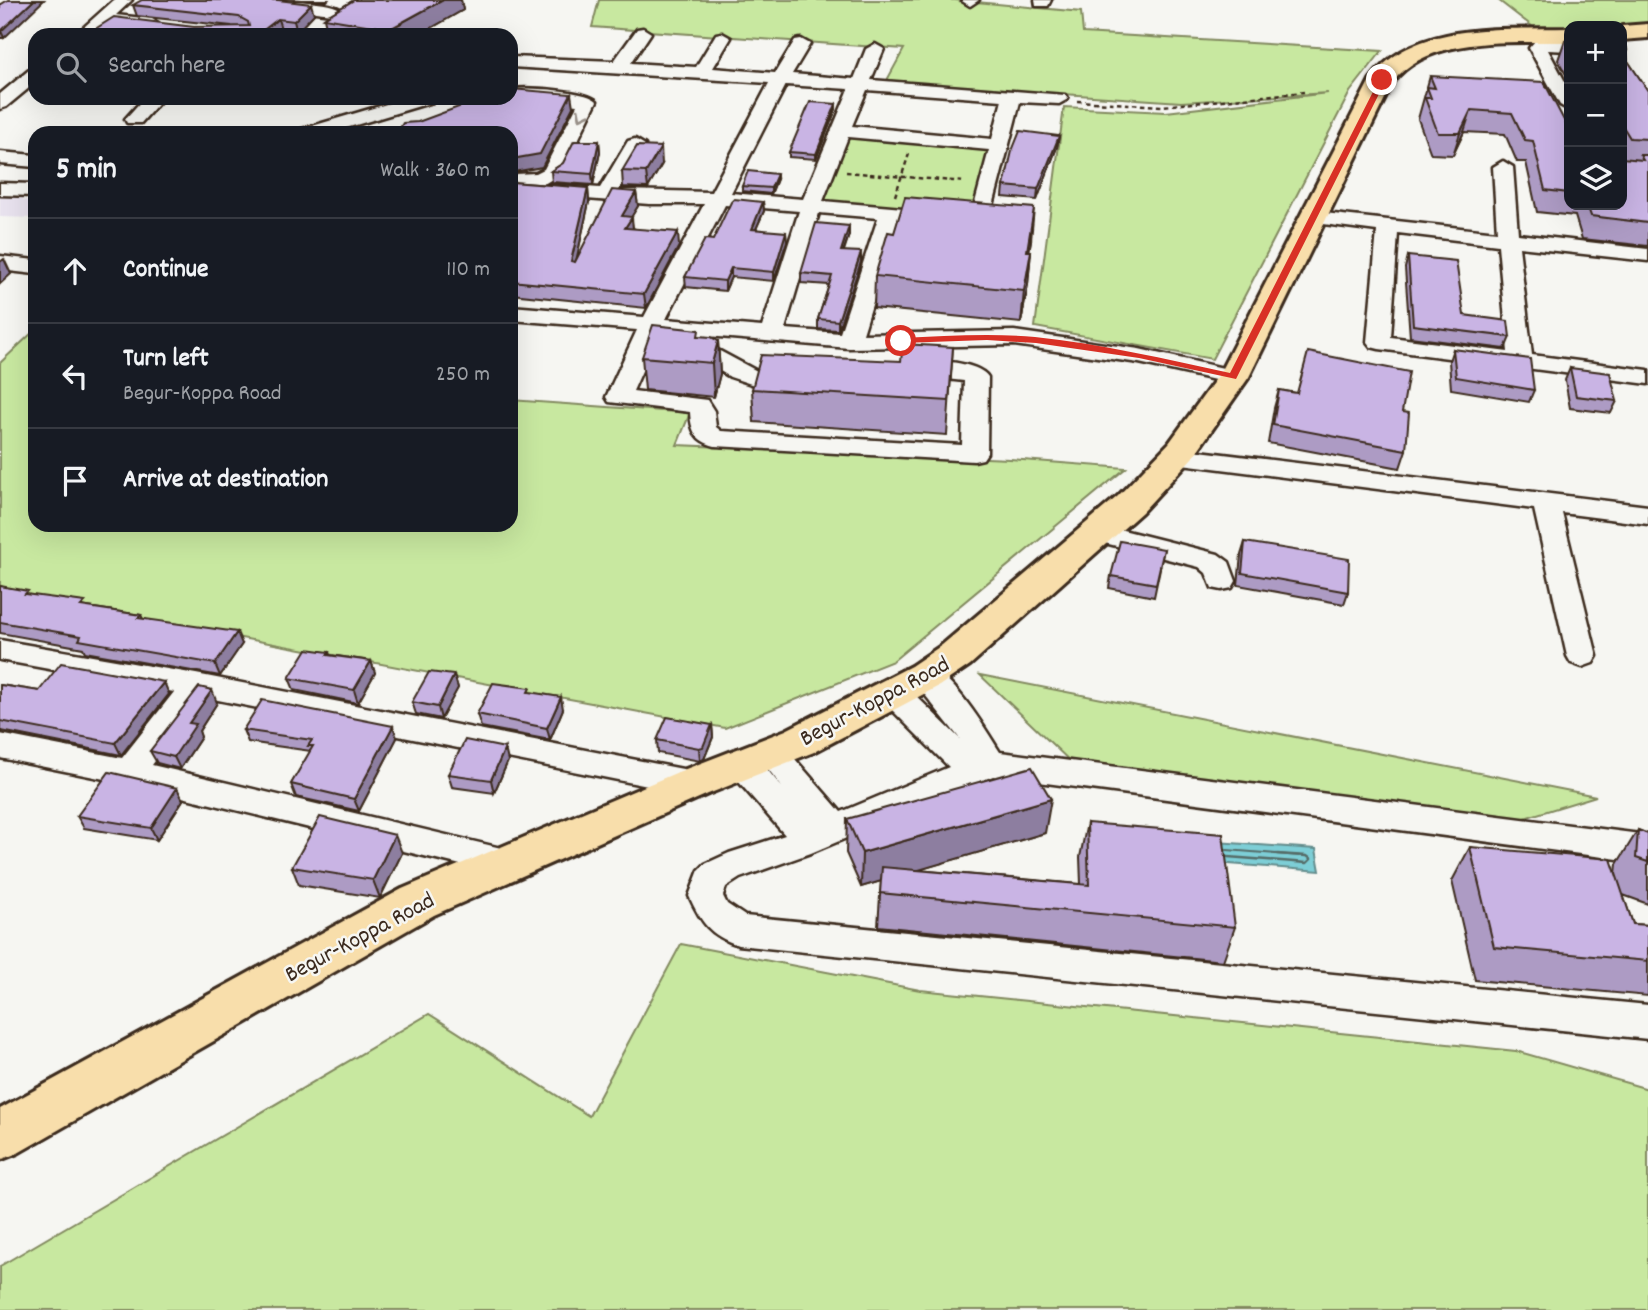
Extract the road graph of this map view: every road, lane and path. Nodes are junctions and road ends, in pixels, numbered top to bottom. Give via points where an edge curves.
1 (124, 0) edge
2 (257, 0) edge
3 (332, 9) dead end
4 (102, 19) junction
5 (166, 26) edge
6 (91, 28) edge
7 (1648, 31) edge
8 (643, 33) dead end
9 (1627, 33) edge
10 (1564, 35) edge
11 (722, 38) dead end
12 (802, 44) dead end
13 (1564, 46) edge
14 (875, 49) dead end
15 (518, 62) edge
16 (619, 68) junction
17 (701, 73) junction
18 (780, 79) junction
19 (28, 80) edge
20 (860, 84) junction
21 (1304, 92) dead end
22 (518, 94) edge
23 (1013, 94) junction
24 (1564, 96) edge
25 (1059, 99) joint
26 (1, 101) edge
27 (148, 105) edge
28 (403, 105) edge
29 (135, 119) dead end
30 (333, 126) edge
31 (841, 131) junction
32 (635, 145) edge
33 (999, 145) junction
34 (912, 146) dead end
35 (0, 158) edge
36 (28, 160) edge
37 (1503, 167) dead end
38 (838, 171) dead end
39 (901, 177) junction
40 (518, 182) edge
41 (965, 182) dead end
42 (518, 183) edge
43 (0, 188) edge
44 (28, 190) edge
45 (606, 195) junction
46 (718, 198) junction
47 (811, 205) junction
48 (890, 212) junction
49 (1314, 218) junction
50 (1388, 226) junction
51 (1507, 240) junction
52 (1648, 255) edge
53 (518, 314) edge
54 (771, 336) junction
55 (646, 337) junction
56 (849, 341) junction
57 (901, 341) junction
58 (1521, 360) junction
59 (1233, 377) junction
60 (1648, 377) edge
61 (821, 382) edge
62 (1175, 456) junction
63 (1546, 502) junction
64 (1648, 515) edge
65 (1099, 533) junction
66 (1222, 581) dead end
67 (0, 650) edge
68 (1582, 656) dead end
69 (196, 685) junction
70 (910, 685) junction
71 (0, 746) edge
72 (757, 758) junction
73 (982, 767) junction
74 (129, 772) junction
75 (693, 783) junction
76 (822, 834) junction
77 (1648, 849) edge
78 (506, 862) junction
79 (1648, 1022) edge
80 (0, 1136) edge

1 - 4 street
2 - 3 street
4 - 5 street
4 - 6 street
7 - 9 main road
8 - 16 street
10 - 49 main road, Begur-Koppa Road via 1454,43 1401,59 1382,80
11 - 17 street
12 - 18 street
13 - 24 street via 1538,48
14 - 20 street
15 - 16 street
16 - 17 street
17 - 18 street
18 - 20 street
18 - 46 street
19 - 26 street
20 - 23 street
20 - 31 street
21 - 25 path via 1163,106
22 -> 40 street via 588,101 552,173
23 - 25 street
23 - 33 street
27 - 29 street
28 - 30 street
31 - 33 street
31 - 47 street
32 - 45 street
33 - 48 street via 981,221
34 - 39 path
35 - 36 street
37 - 51 street
38 - 39 path
39 - 41 path
39 - 48 path
42 - 45 street
43 - 44 street
45 - 46 street
46 - 47 street
46 - 55 street
47 - 48 street
47 - 54 street
48 - 56 street
49 - 50 street
49 - 59 main road, Begur-Koppa Road
50 - 51 street
50 - 58 street via 1379,342
51 - 52 street
51 - 58 street
53 - 55 street
54 - 55 street
54 - 56 street
55 - 57 street via 618,397 698,405 704,430 715,438 974,453 976,377 962,371 894,367
55 - 61 street via 708,354 754,378
56 - 57 street
57 - 59 street via 1025,339 1139,356
58 - 60 street
59 - 62 main road, Begur-Koppa Road
62 - 63 street
62 - 65 main road, Begur-Koppa Road
63 - 64 street
63 - 68 street
65 - 66 street via 1208,560 1219,569
65 - 70 main road, Begur-Koppa Road via 956,655
67 - 69 street
69 - 74 street
69 - 75 street
70 - 72 main road, Begur-Koppa Road
70 - 73 street
71 - 74 street
72 - 75 main road, Begur-Koppa Road
72 - 76 street
73 - 76 street
73 - 77 street
74 - 78 street
75 - 78 main road, Begur-Koppa Road
76 - 79 street via 725,869 711,880 706,896 715,914 738,930
78 - 80 main road, Begur-Koppa Road via 418,902

